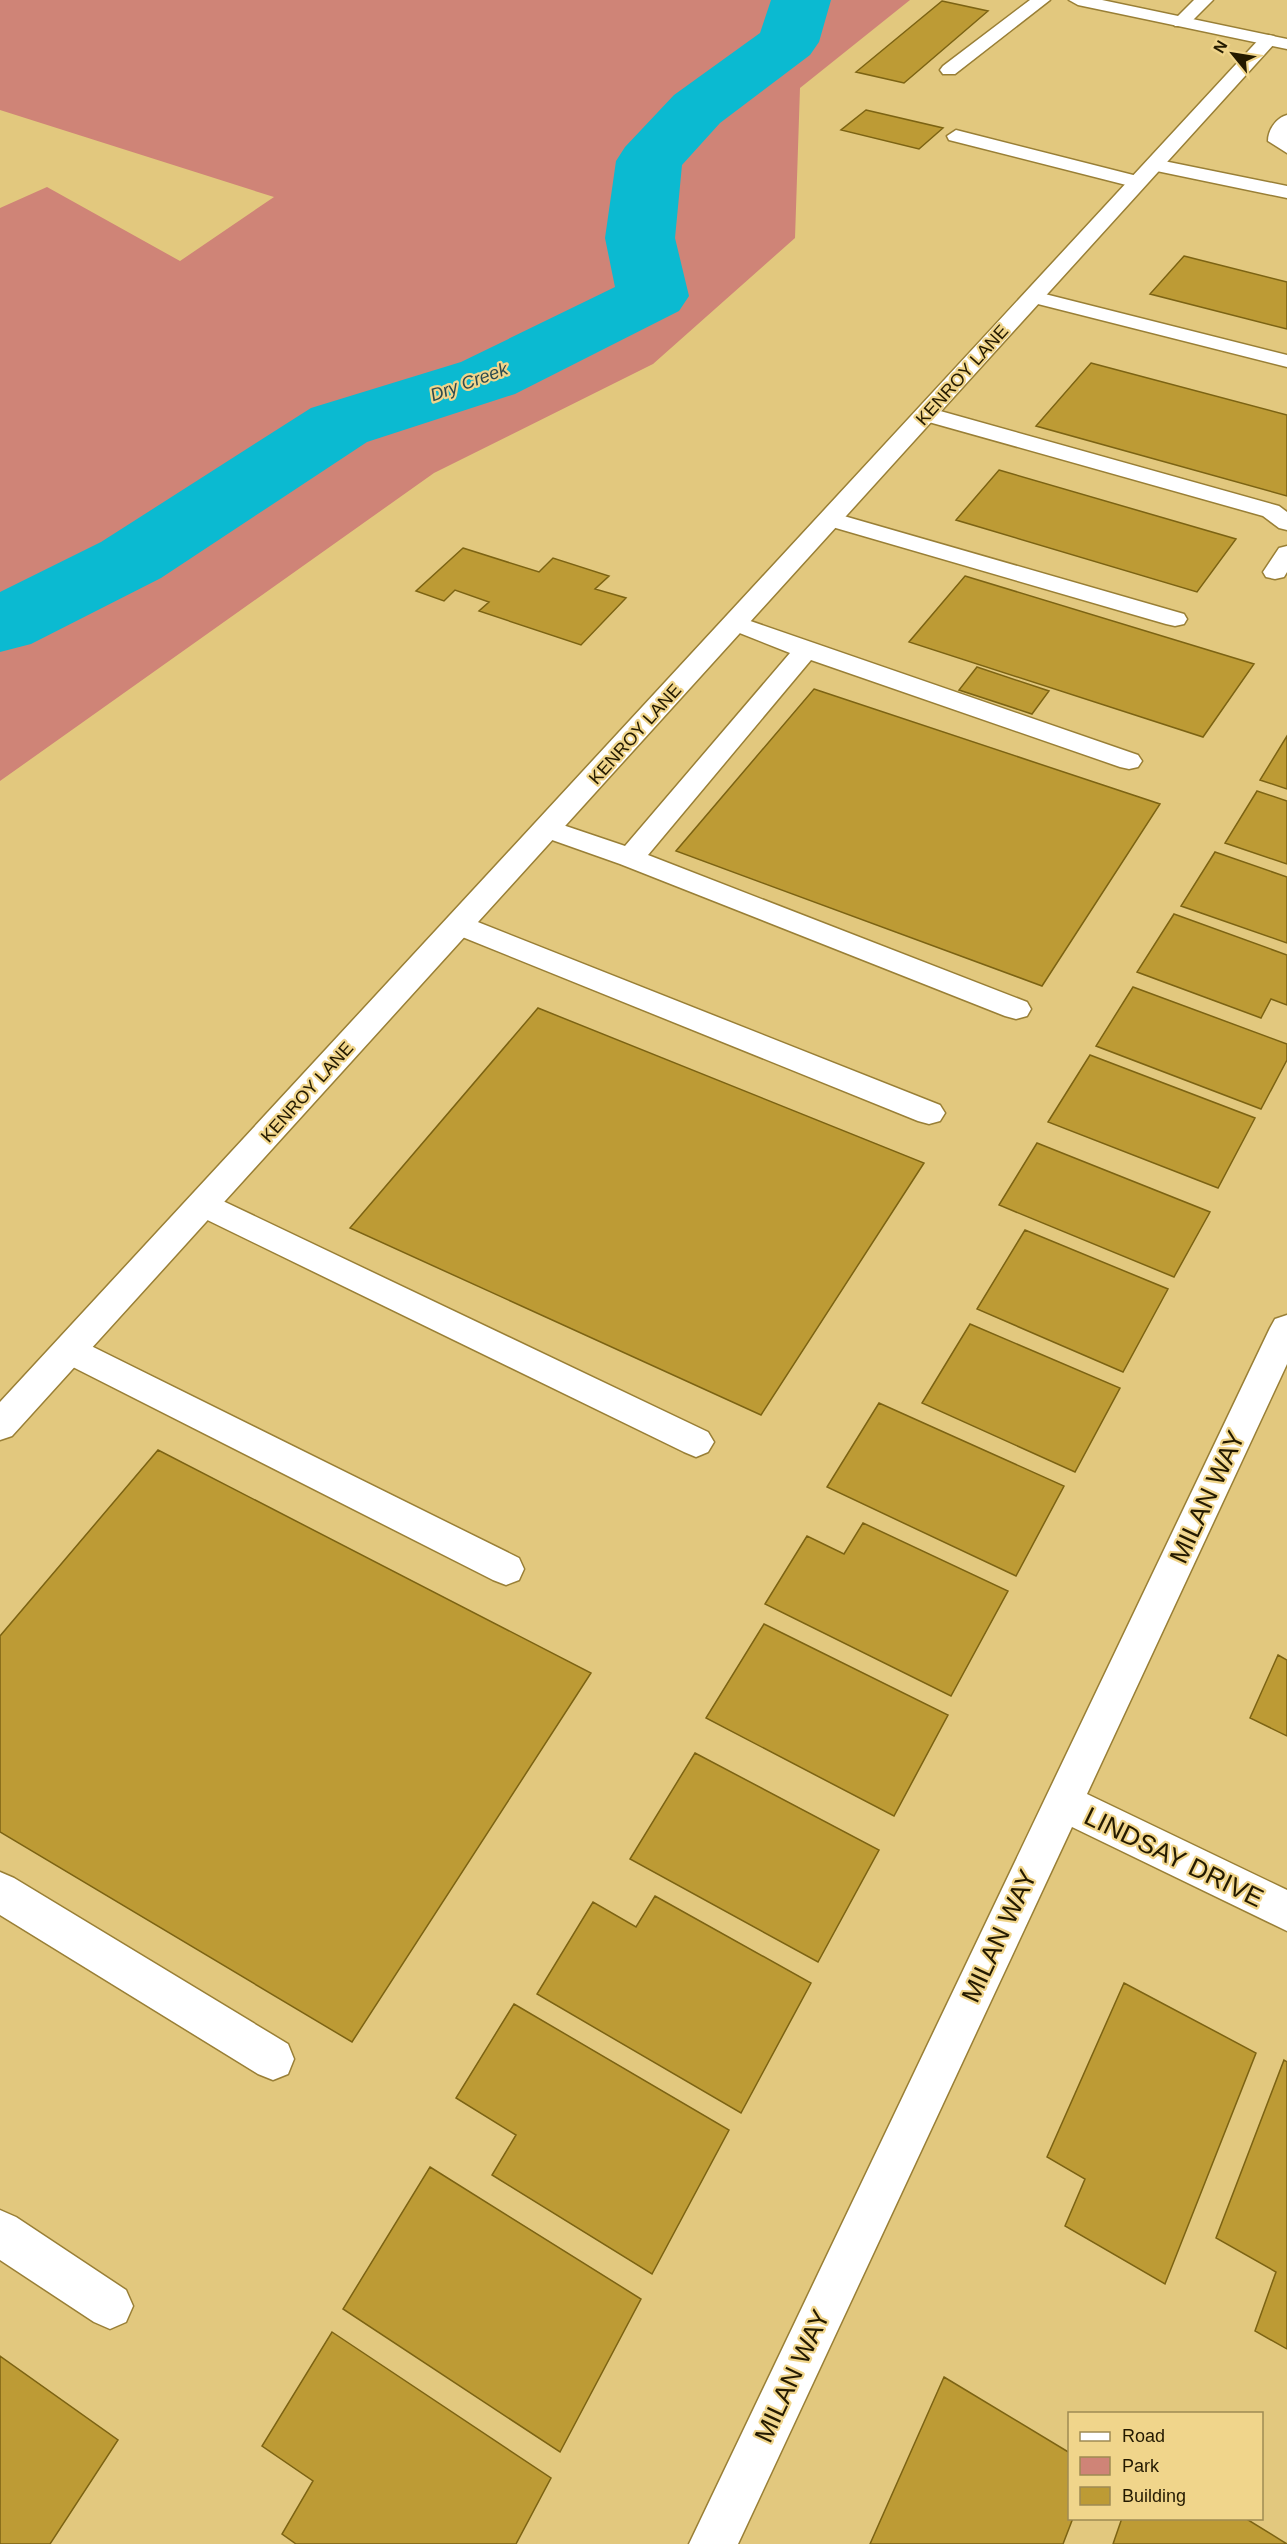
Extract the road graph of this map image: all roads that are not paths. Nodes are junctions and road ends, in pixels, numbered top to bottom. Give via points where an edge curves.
1 (1041, 0) edge
2 (1078, 0) edge
3 (1204, 0) edge
4 (1181, 22) junction
5 (1278, 42) edge
6 (949, 70) dead end
7 (1287, 121) edge
8 (956, 136) dead end
9 (1287, 147) edge
10 (1146, 174) junction
11 (1287, 192) edge
12 (1033, 297) junction
13 (1287, 361) edge
14 (926, 414) junction
15 (830, 519) junction
16 (1287, 523) edge
17 (1175, 619) dead end
18 (736, 622) junction
19 (806, 650) junction
20 (1129, 761) dead end
21 (548, 829) junction
22 (630, 858) junction
23 (459, 926) junction
24 (1016, 1010) dead end
25 (929, 1113) dead end
26 (204, 1204) junction
27 (1287, 1328) edge
28 (71, 1350) junction
29 (0, 1426) edge
30 (696, 1442) dead end
31 (506, 1569) dead end
32 (1062, 1802) junction
33 (0, 1892) edge
34 (1287, 1911) edge
35 (273, 2059) dead end
36 (0, 2233) edge
37 (110, 2306) dead end
38 (713, 2544) edge

1 - 6 street
2 - 4 street
3 - 4 street
4 - 5 street
5 - 10 street, KENROY LANE
7 - 9 street via 1277,133 1277,141
8 - 10 street
10 - 11 street
10 - 12 street, KENROY LANE
12 - 13 street
12 - 14 street, KENROY LANE
14 - 15 street, KENROY LANE
14 - 16 street via 1271,511
15 - 17 street
15 - 18 street, KENROY LANE
18 - 19 street
18 - 21 street, KENROY LANE
19 - 20 street
19 - 22 street
21 - 22 street
21 - 23 street, KENROY LANE
22 - 24 street
23 - 25 street
23 - 26 street, KENROY LANE
26 - 28 street, KENROY LANE
26 - 30 street
27 - 32 street, MILAN WAY
28 - 29 street, KENROY LANE
28 - 31 street
32 - 34 street, LINDSAY DRIVE
32 - 38 street, MILAN WAY
33 - 35 street
36 - 37 street

